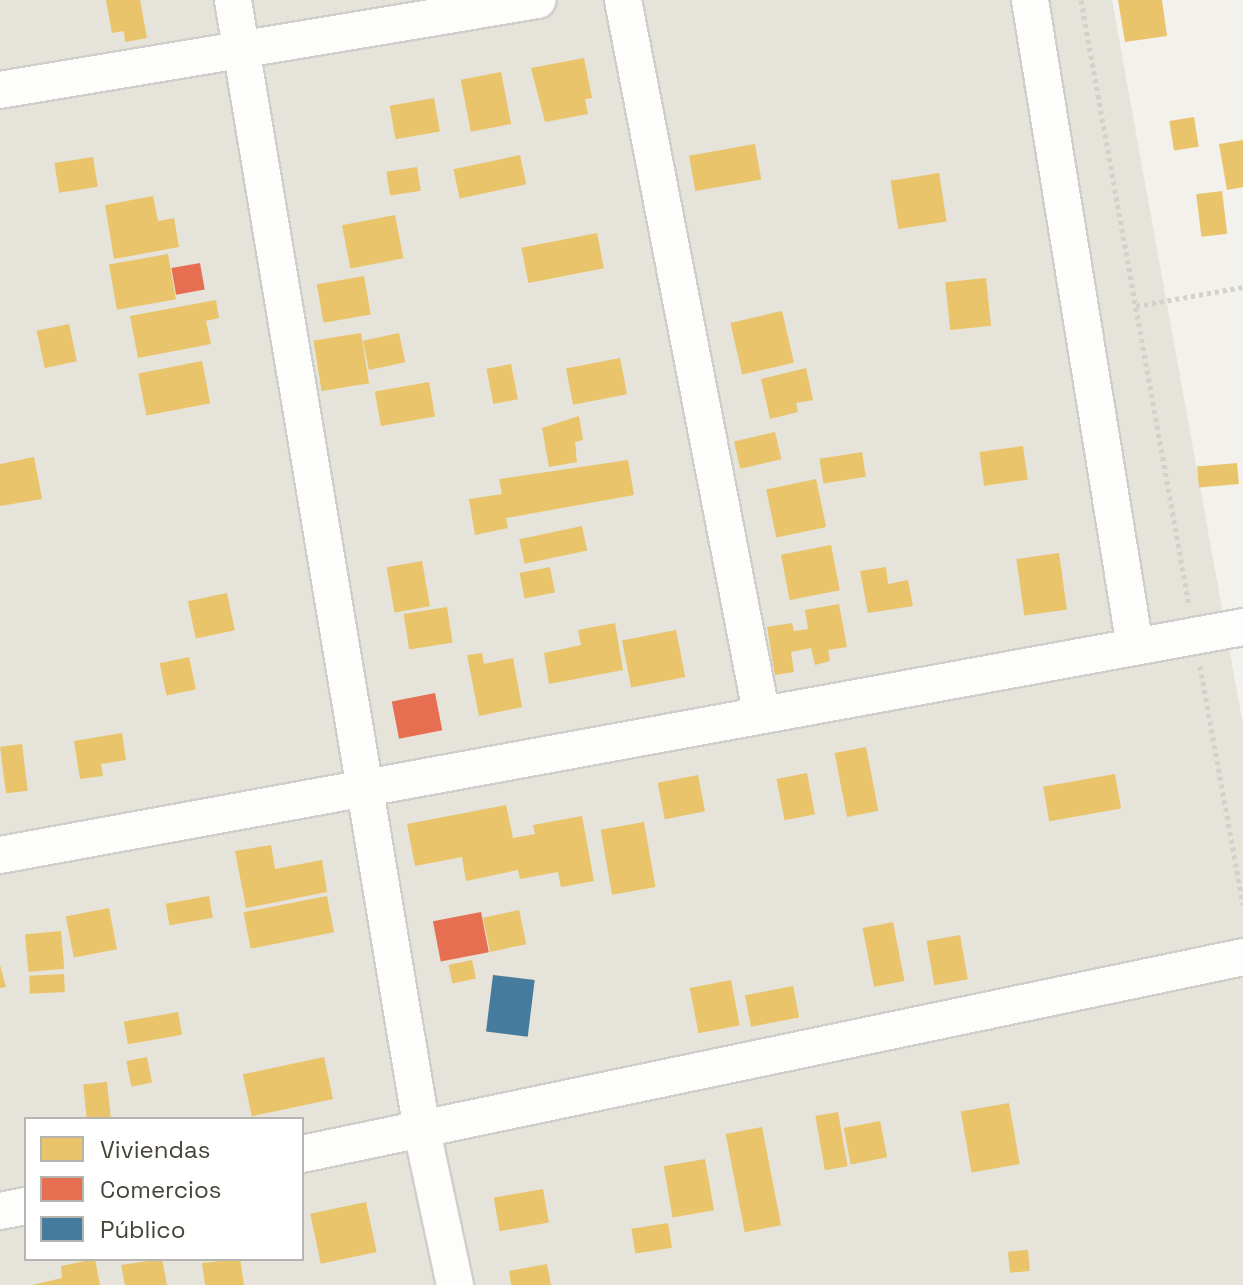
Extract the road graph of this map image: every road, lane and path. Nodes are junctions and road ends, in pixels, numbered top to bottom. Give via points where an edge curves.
1 (233, 0) edge
2 (538, 0) edge
3 (623, 0) edge
4 (1030, 0) edge
5 (1081, 0) edge
6 (243, 47) junction
7 (0, 90) edge
8 (1243, 287) edge
9 (1136, 306) junction
10 (1243, 627) edge
11 (1195, 635) junction
12 (1135, 647) junction
13 (761, 712) junction
14 (365, 786) junction
15 (0, 855) edge
16 (1243, 904) edge
17 (1243, 957) edge
18 (422, 1131) junction
19 (304, 1154) edge
20 (24, 1206) edge
21 (0, 1211) edge
22 (455, 1285) edge

1 - 6 street
2 - 6 street
3 - 13 street
4 - 12 street
5 - 9 path
6 - 7 street
6 - 14 street
8 - 9 path
9 - 11 path
10 - 11 street
11 - 12 street
11 - 16 path
12 - 13 street
13 - 14 street
14 - 15 street
14 - 18 street
17 - 18 street
18 - 19 street
18 - 22 street
20 - 21 street

